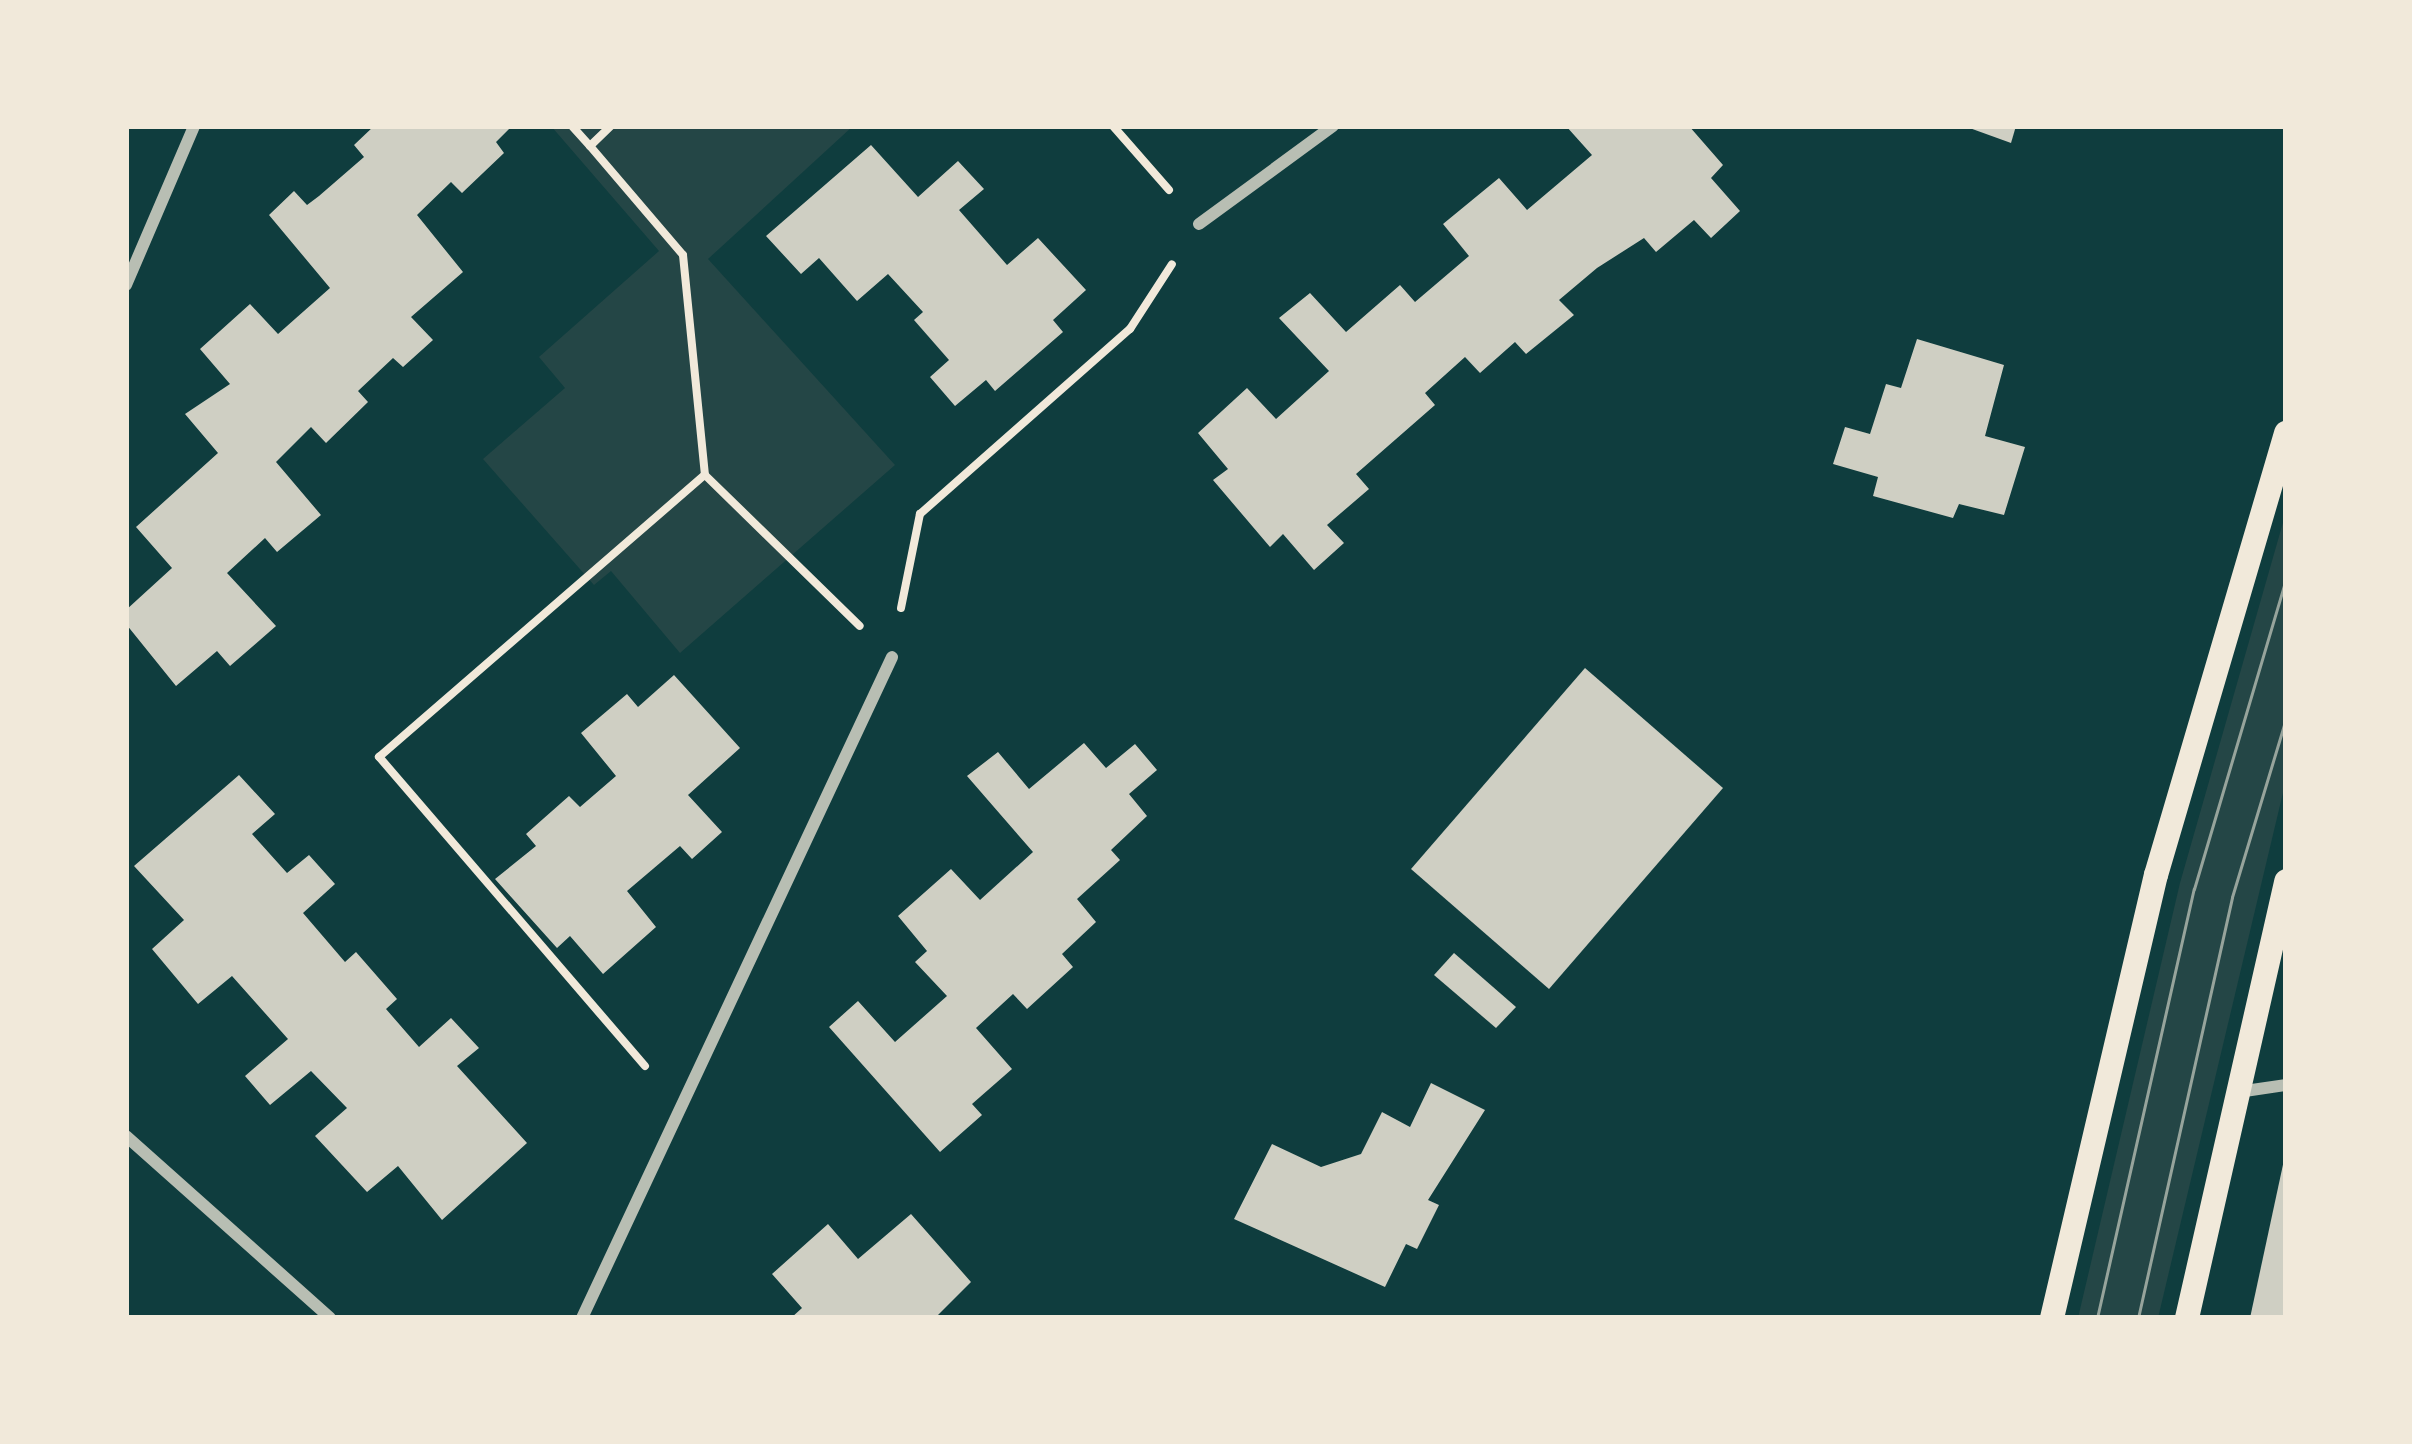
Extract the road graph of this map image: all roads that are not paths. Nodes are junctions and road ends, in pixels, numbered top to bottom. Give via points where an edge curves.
1 (194, 126) edge
2 (1333, 126) edge
3 (1199, 224) road end
4 (126, 285) edge
5 (2286, 433) edge
6 (892, 657) road end
7 (2286, 880) edge
8 (2286, 1085) edge
9 (2237, 1093) junction
10 (126, 1136) edge
11 (330, 1318) edge
12 (582, 1318) edge
13 (2052, 1318) edge
14 (2186, 1318) edge

1 - 4 street
2 - 3 street
5 - 13 main road via 2161,856
6 - 12 street
7 - 9 main road
8 - 9 street
9 - 14 main road
10 - 11 street

